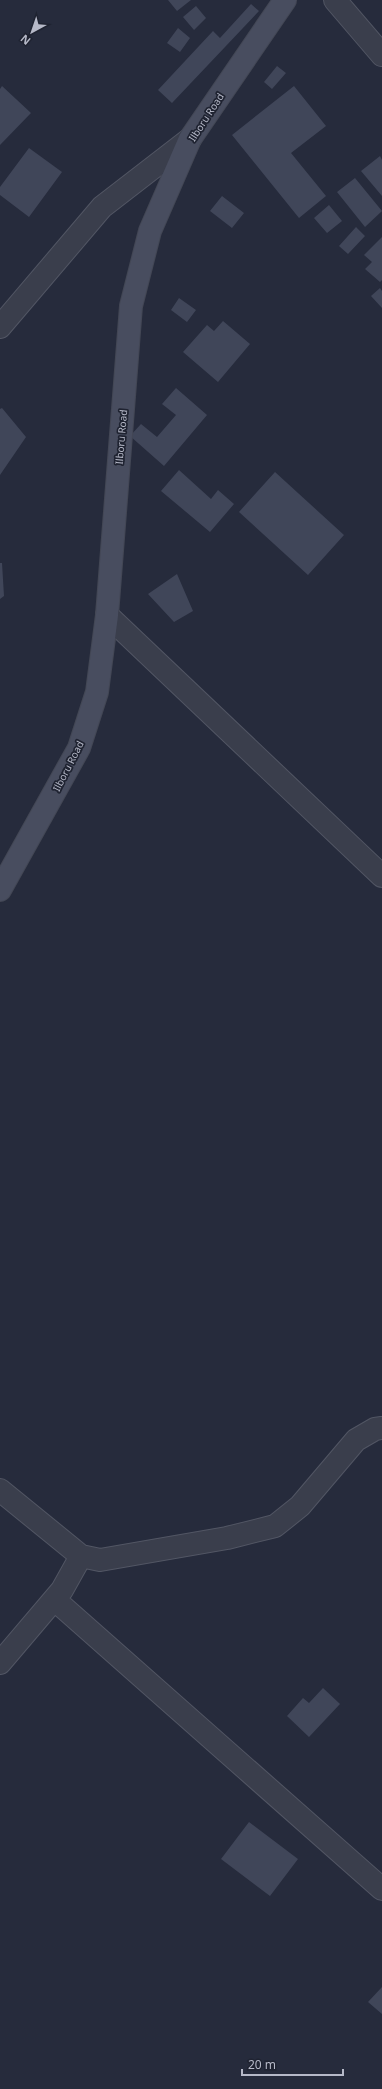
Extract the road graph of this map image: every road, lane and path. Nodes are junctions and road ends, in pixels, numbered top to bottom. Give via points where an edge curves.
1 (285, 0) edge
2 (335, 0) edge
3 (382, 55) edge
4 (190, 139) junction
5 (0, 327) edge
6 (107, 615) junction
7 (382, 876) edge
8 (0, 890) edge
9 (382, 1428) edge
10 (0, 1490) edge
11 (81, 1556) junction
12 (55, 1600) junction
13 (0, 1663) edge
14 (382, 1889) edge

1 - 4 street, Ilboru Road
2 - 3 street
4 - 5 street via 102,207
4 - 6 street, Ilboru Road via 150,231 132,306
6 - 7 street
6 - 8 street, Ilboru Road via 97,692 79,748
9 - 11 street via 375,1429 356,1440 300,1506 274,1526 227,1538 100,1560
10 - 11 street
11 - 12 street
12 - 13 street
12 - 14 street

